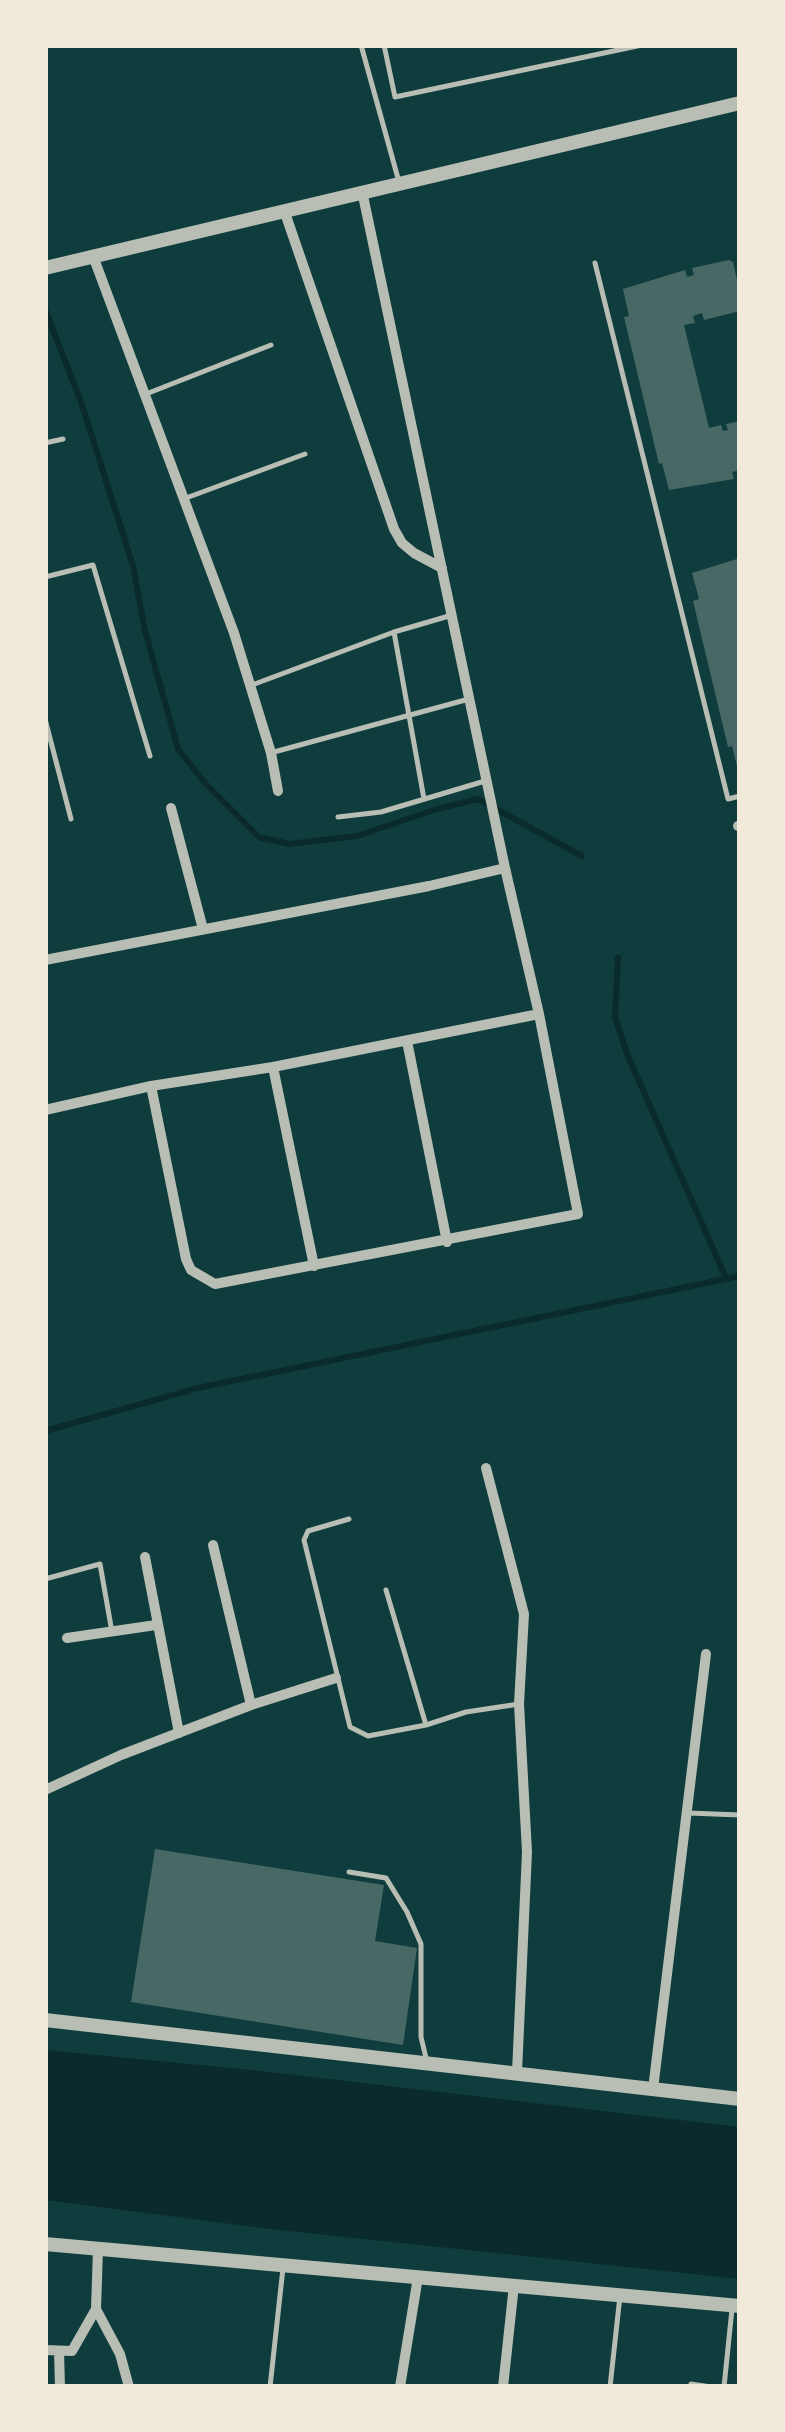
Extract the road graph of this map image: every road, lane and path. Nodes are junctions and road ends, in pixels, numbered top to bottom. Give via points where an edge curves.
1 (361, 45) edge
2 (384, 45) edge
3 (642, 45) edge
4 (628, 46) edge
5 (739, 108) edge
6 (399, 182) junction
7 (362, 192) junction
8 (284, 210) junction
9 (93, 256) junction
10 (595, 263) dead end
11 (48, 268) edge
12 (271, 344) dead end
13 (143, 395) junction
14 (63, 439) dead end
15 (45, 444) edge
16 (306, 454) dead end
17 (183, 498) junction
18 (442, 568) junction
19 (45, 577) edge
20 (452, 615) junction
21 (394, 632) junction
22 (249, 686) junction
23 (470, 699) junction
24 (408, 714) junction
25 (45, 720) edge
26 (271, 752) junction
27 (150, 756) dead end
28 (486, 780) junction
29 (278, 790) dead end
30 (740, 796) edge
31 (424, 800) junction
32 (171, 808) dead end
33 (338, 817) dead end
34 (71, 820) dead end
35 (505, 868) junction
36 (203, 929) junction
37 (45, 960) edge
38 (539, 1014) junction
39 (407, 1041) junction
40 (274, 1066) junction
41 (151, 1086) junction
42 (45, 1110) edge
43 (447, 1242) junction
44 (314, 1266) junction
45 (486, 1468) dead end
46 (349, 1520) dead end
47 (214, 1545) dead end
48 (144, 1557) dead end
49 (45, 1579) edge
50 (386, 1590) dead end
51 (156, 1625) junction
52 (112, 1632) junction
53 (67, 1638) dead end
54 (706, 1654) dead end
55 (336, 1678) junction
56 (518, 1704) junction
57 (251, 1705) junction
58 (426, 1725) junction
59 (179, 1733) junction
60 (45, 1790) edge
61 (688, 1813) junction
62 (740, 1815) edge
63 (349, 1872) dead end
64 (45, 2020) edge
65 (428, 2064) junction
66 (517, 2072) junction
67 (653, 2088) junction
68 (740, 2099) edge
69 (45, 2244) edge
70 (98, 2249) junction
71 (283, 2265) junction
72 (418, 2277) junction
73 (514, 2285) junction
74 (620, 2294) junction
75 (736, 2306) edge
76 (96, 2309) junction
77 (45, 2350) edge
78 (58, 2351) junction
79 (60, 2387) edge
80 (129, 2387) edge
81 (270, 2387) edge
82 (400, 2387) edge
83 (503, 2387) edge
84 (610, 2387) edge
85 (690, 2387) edge
86 (711, 2387) edge
87 (724, 2387) edge

1 - 6 lane
2 - 4 lane via 395,98
3 - 4 lane
5 - 6 street
6 - 7 street
7 - 8 street
7 - 18 street
8 - 9 street
8 - 18 street via 394,529 414,554
9 - 11 street
9 - 13 street
10 - 30 lane via 728,799
12 - 13 lane
13 - 17 street
14 - 15 lane
16 - 17 lane
17 - 22 street
18 - 20 street
19 - 27 lane via 93,565
20 - 21 lane
20 - 23 street
21 - 22 lane
21 - 24 lane
22 - 26 street
23 - 24 lane
23 - 28 street
24 - 26 lane
24 - 31 lane
25 - 34 lane
26 - 29 street
28 - 31 lane
28 - 35 street
31 - 33 lane
32 - 36 street
35 - 36 street
35 - 38 street
36 - 37 street
38 - 39 street
38 - 43 street via 578,1214
39 - 40 street
39 - 43 street
40 - 41 street
40 - 44 street
41 - 42 street
41 - 44 street via 192,1270 215,1284
43 - 44 street
45 - 56 street via 524,1614
46 - 55 lane via 308,1531 304,1540
47 - 57 street
48 - 51 street
49 - 52 lane via 100,1564
50 - 58 lane
51 - 52 street
51 - 59 street
52 - 53 street
54 - 61 street
55 - 57 street
55 - 58 lane via 346,1718 357,1732 368,1736
56 - 58 lane
56 - 66 street via 527,1852
57 - 59 street
59 - 60 street
61 - 62 lane
61 - 67 street
63 - 65 lane via 386,1878 421,1944 421,2037
64 - 65 street
65 - 66 street
66 - 67 street
67 - 68 street
69 - 70 street
70 - 71 street
70 - 76 street
71 - 72 street
71 - 81 lane
72 - 73 street
72 - 82 street
73 - 74 street
73 - 83 street
74 - 75 street
74 - 84 lane
75 - 87 lane
76 - 78 street via 72,2351
76 - 80 street
77 - 78 street
78 - 79 street
85 - 86 lane

